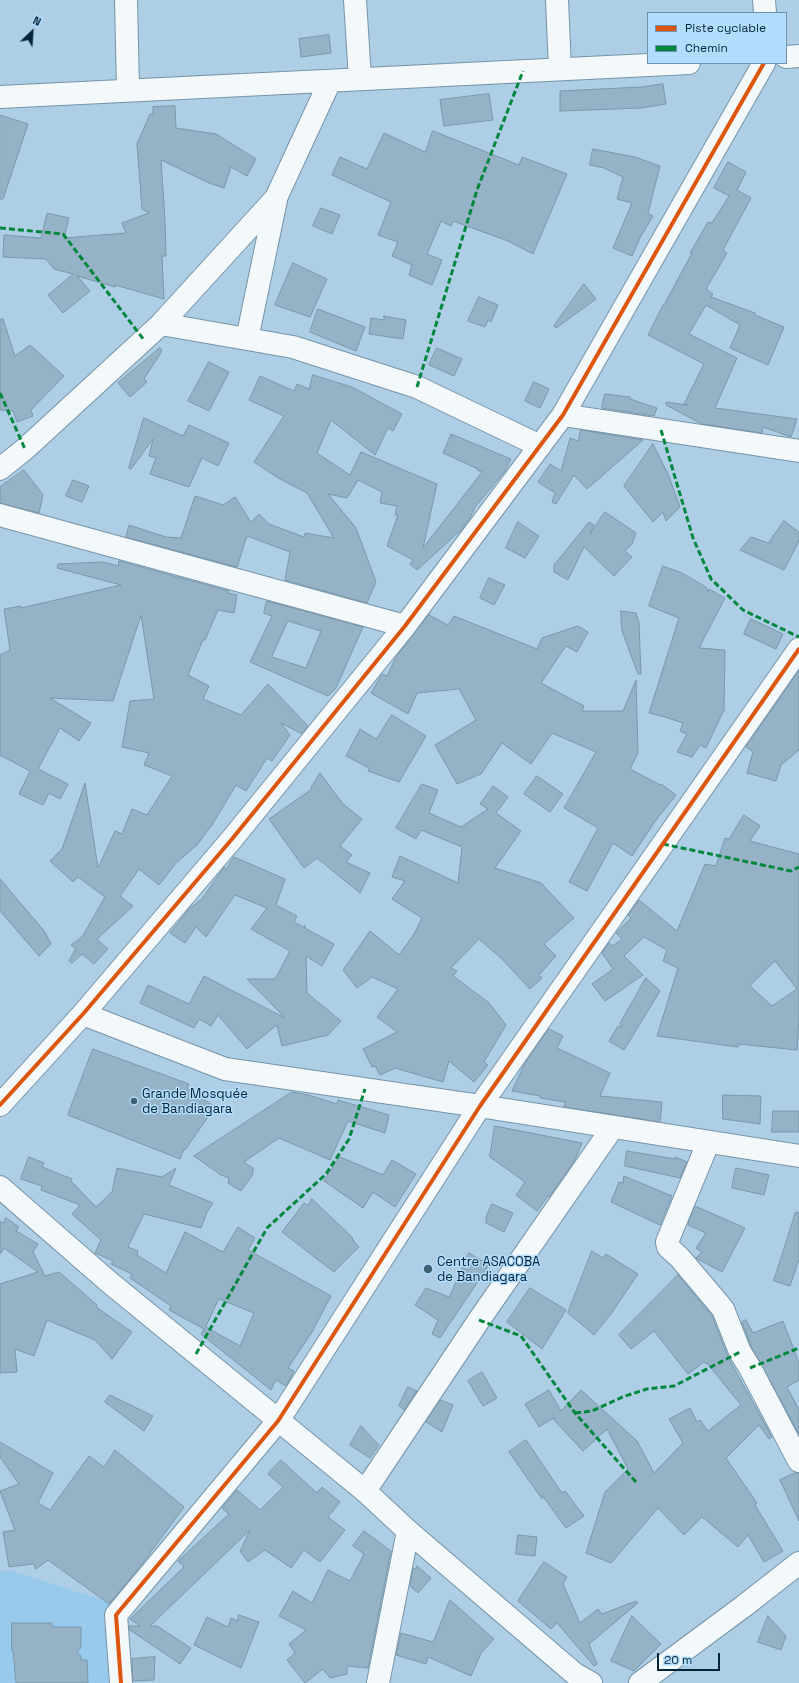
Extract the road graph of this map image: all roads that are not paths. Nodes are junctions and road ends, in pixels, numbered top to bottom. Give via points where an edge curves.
1 (126, 0) edge
2 (355, 0) edge
3 (557, 0) edge
4 (764, 0) edge
5 (765, 12) edge
6 (799, 56) edge
7 (787, 57) edge
8 (671, 64) edge
9 (763, 64) edge
10 (560, 70) junction
11 (360, 79) junction
12 (330, 81) junction
13 (128, 90) junction
14 (0, 97) edge
15 (276, 198) junction
16 (161, 324) junction
17 (247, 339) junction
18 (563, 415) junction
19 (540, 446) junction
20 (799, 451) edge
21 (0, 469) edge
22 (0, 515) edge
23 (405, 626) junction
24 (799, 649) edge
25 (83, 1014) junction
26 (0, 1105) edge
27 (480, 1106) junction
28 (613, 1127) junction
29 (708, 1143) junction
30 (799, 1156) edge
31 (0, 1187) edge
32 (278, 1421) junction
33 (799, 1461) edge
34 (365, 1491) junction
35 (408, 1531) junction
36 (799, 1563) edge
37 (121, 1683) edge
38 (378, 1683) edge
39 (591, 1683) edge
40 (640, 1683) edge

1 - 13 street
2 - 11 street
3 - 10 street
4 - 5 street
6 - 7 street
8 - 10 street
9 - 18 street
10 - 11 street
11 - 12 street
12 - 13 street
12 - 15 street
13 - 14 street
15 - 16 street
15 - 17 street
16 - 17 street
16 - 21 street
17 - 19 street via 292,347 417,387
18 - 19 street
18 - 20 street
19 - 23 street
22 - 23 street
23 - 25 street via 232,839
24 - 27 street
25 - 26 street
25 - 27 street via 225,1069
27 - 28 street
27 - 32 street
28 - 29 street
28 - 34 street via 479,1320
29 - 30 street
29 - 33 street via 667,1242 668,1247 723,1309 740,1352
31 - 32 street via 109,1282
32 - 34 street
32 - 37 street via 116,1615
34 - 35 street
35 - 38 street
35 - 39 street via 576,1674
36 - 40 street

